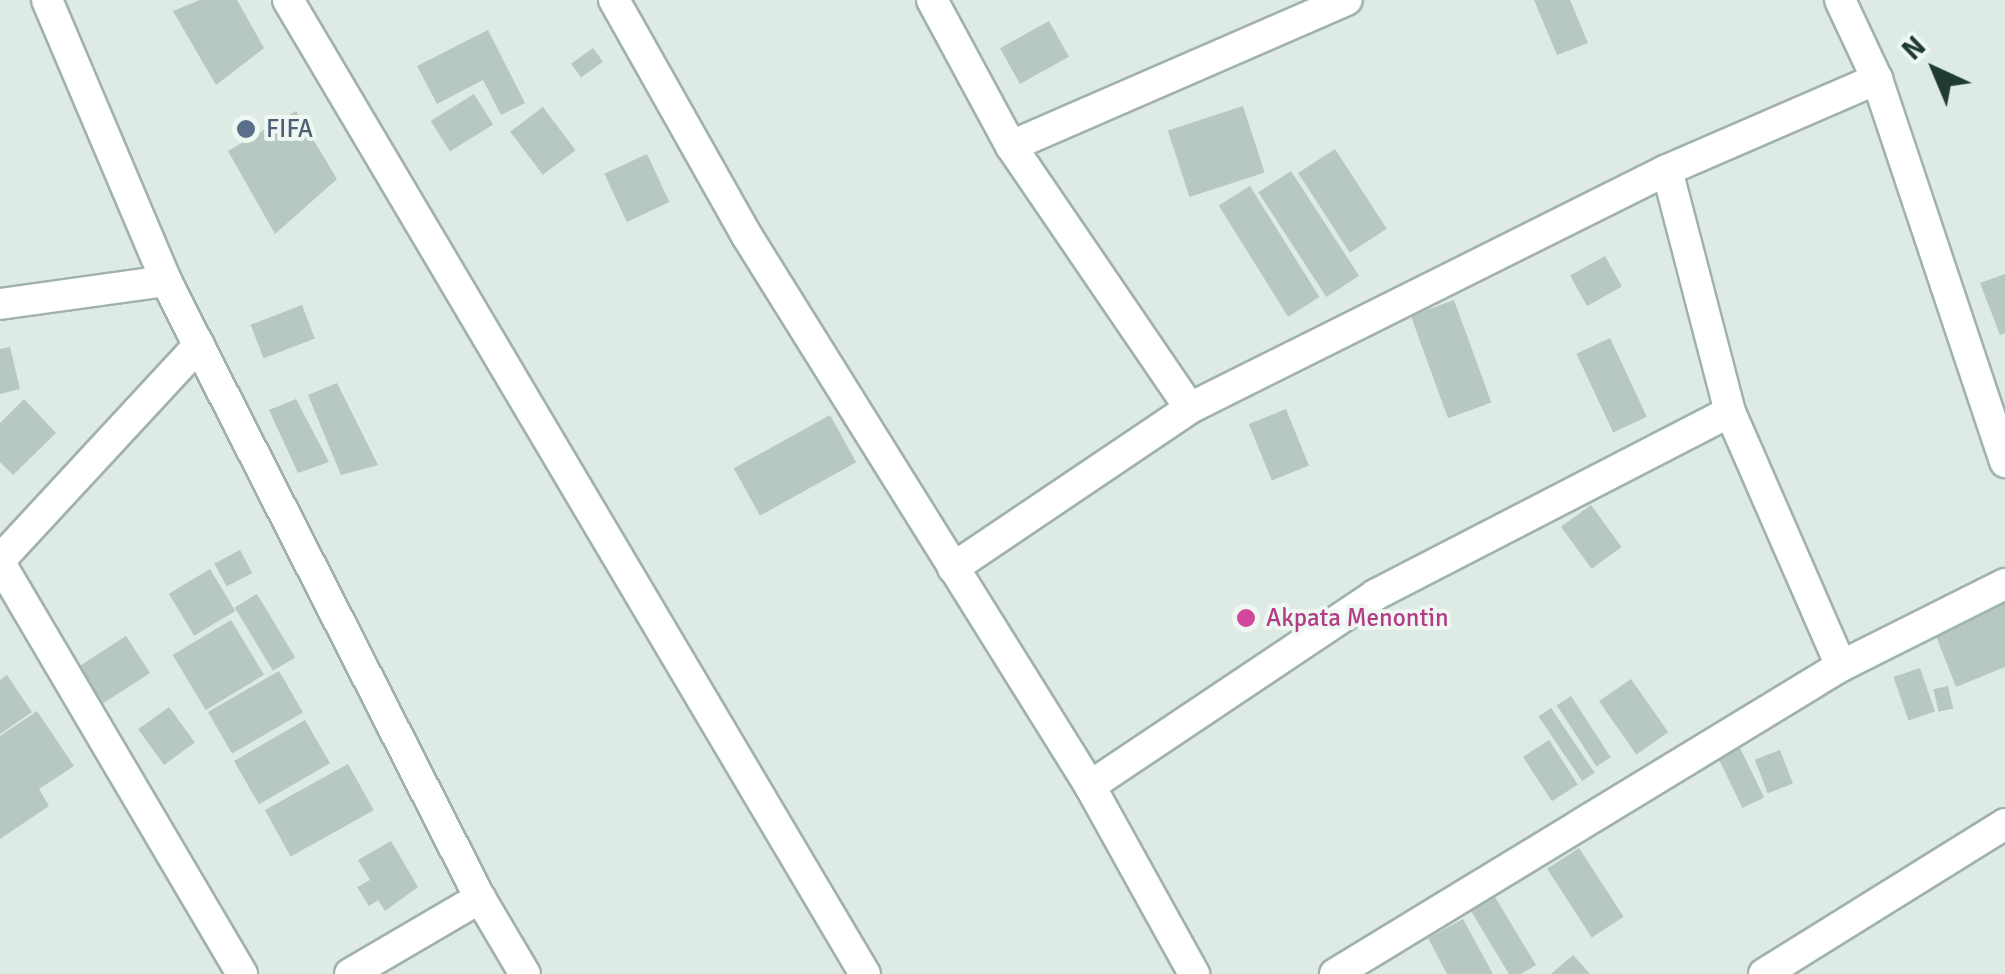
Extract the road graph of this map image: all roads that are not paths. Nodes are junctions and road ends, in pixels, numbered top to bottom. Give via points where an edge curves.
1 (47, 0) edge
2 (288, 0) edge
3 (614, 0) edge
4 (932, 0) edge
5 (1347, 0) edge
6 (1840, 0) edge
7 (1877, 79) junction
8 (1011, 146) junction
9 (1667, 170) junction
10 (166, 280) junction
11 (0, 304) edge
12 (199, 344) junction
13 (1190, 408) junction
14 (1730, 412) junction
15 (2005, 462) edge
16 (0, 561) edge
17 (954, 568) junction
18 (2005, 584) edge
19 (1841, 666) junction
20 (1090, 786) junction
21 (2005, 824) edge
22 (480, 898) junction
23 (242, 974) edge
24 (350, 974) edge
25 (525, 974) edge
26 (865, 974) edge
27 (1194, 974) edge
28 (1335, 974) edge
29 (1764, 974) edge

1 - 10 street
2 - 26 street
3 - 17 street via 747,236
4 - 8 street
5 - 8 street
6 - 7 street
7 - 9 street
7 - 15 street
8 - 13 street
9 - 13 street
9 - 14 street
10 - 11 street
10 - 12 street
12 - 16 street
12 - 22 street
13 - 17 street
14 - 19 street
14 - 20 street via 1375,596
16 - 23 street
17 - 20 street
18 - 19 street
19 - 28 street
20 - 27 street
21 - 29 street
22 - 24 street
22 - 25 street

